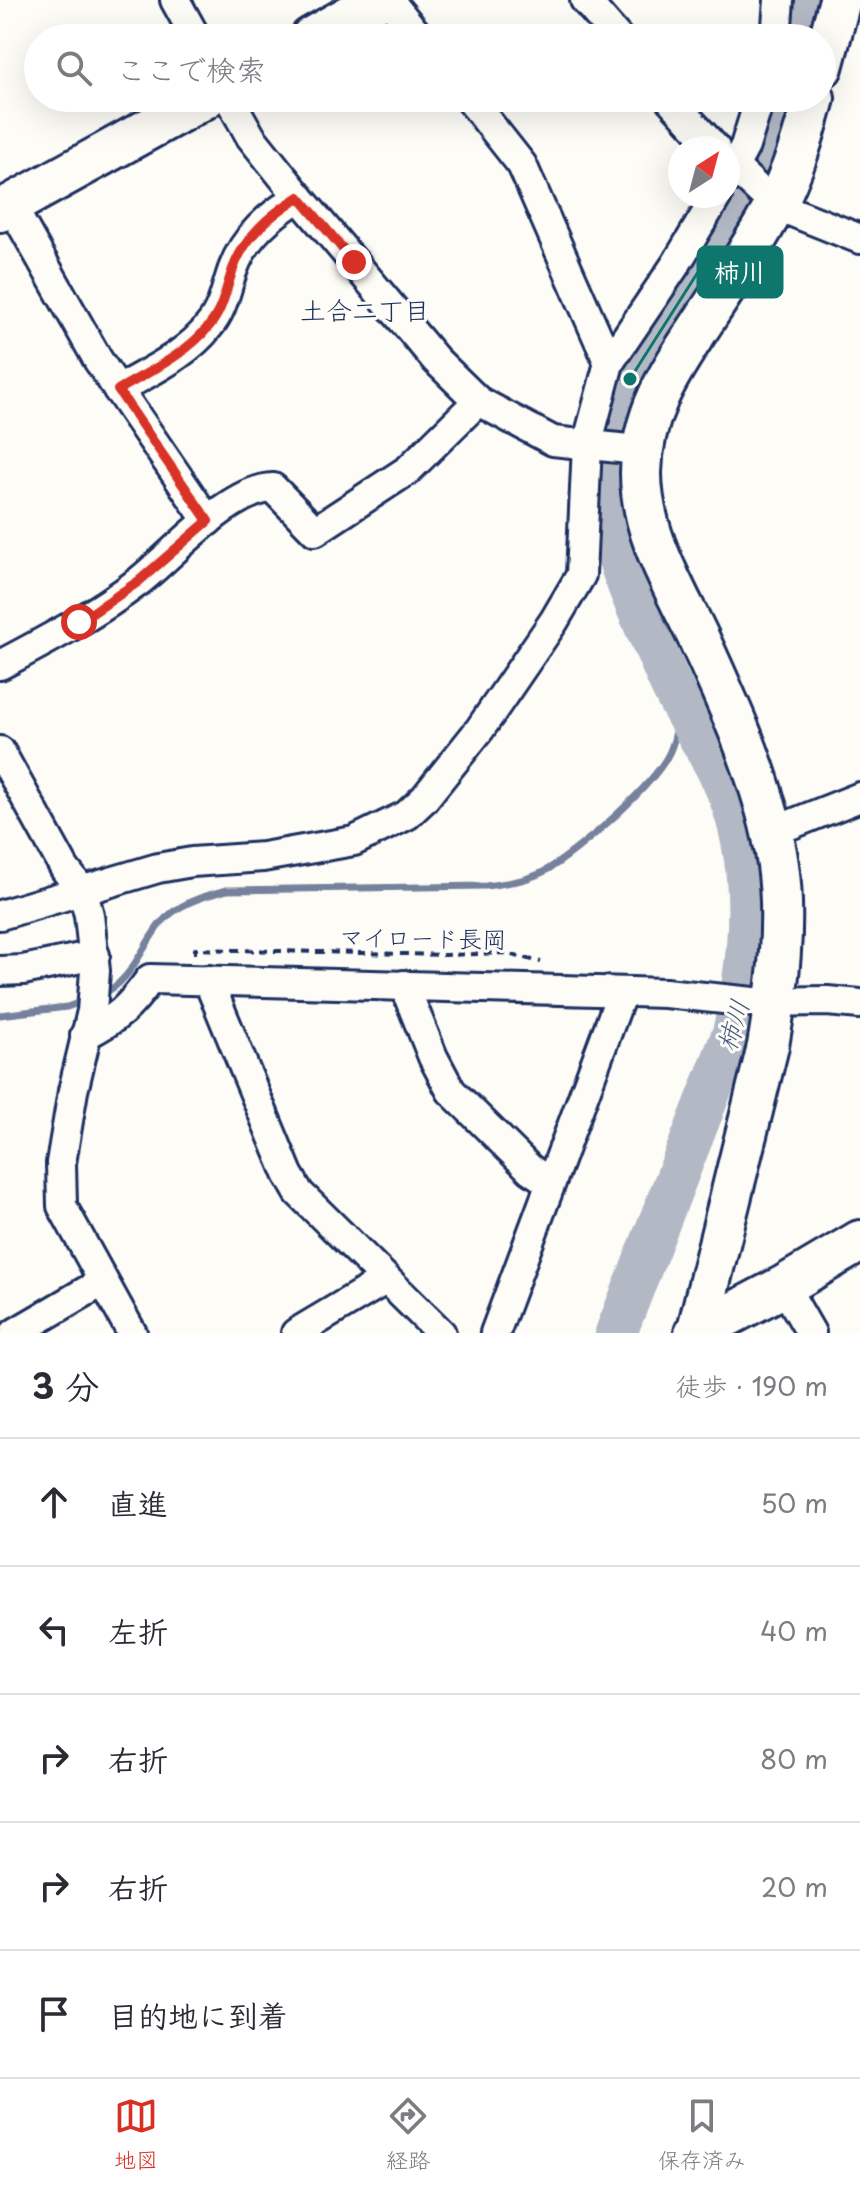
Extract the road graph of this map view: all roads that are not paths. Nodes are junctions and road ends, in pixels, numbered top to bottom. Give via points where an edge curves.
1 (175, 0) edge
2 (378, 0) edge
3 (389, 0) edge
4 (585, 0) edge
5 (779, 0) edge
6 (840, 0) edge
7 (188, 24) edge
8 (336, 24) edge
9 (409, 24) edge
10 (606, 24) edge
11 (777, 24) edge
12 (834, 24) edge
13 (180, 112) edge
14 (237, 112) edge
15 (480, 112) edge
16 (681, 112) edge
17 (756, 112) edge
18 (810, 112) edge
19 (702, 136) edge
20 (740, 150) edge
21 (740, 175) edge
22 (299, 197) junction
23 (775, 205) junction
24 (5, 208) edge
25 (710, 208) edge
26 (860, 239) edge
27 (609, 363) junction
28 (118, 390) junction
29 (478, 401) junction
30 (592, 445) junction
31 (635, 451) junction
32 (208, 521) junction
33 (0, 665) edge
34 (0, 751) edge
35 (860, 797) edge
36 (772, 832) junction
37 (83, 892) junction
38 (0, 915) edge
39 (95, 963) junction
40 (0, 971) edge
41 (201, 979) junction
42 (404, 985) junction
43 (622, 992) junction
44 (753, 1001) junction
45 (860, 1004) edge
46 (89, 1023) junction
47 (550, 1183) junction
48 (860, 1241) edge
49 (385, 1280) junction
50 (102, 1282) junction
51 (784, 1286) junction
52 (15, 1333) edge
53 (132, 1333) edge
54 (296, 1333) edge
55 (441, 1333) edge
56 (495, 1333) edge
57 (696, 1333) edge
58 (811, 1333) edge

1 - 7 street
2 - 8 street
3 - 9 street
4 - 10 street
5 - 11 street
6 - 12 street
13 - 24 street
14 - 22 street
15 - 27 street via 522,165
16 - 19 street
17 - 20 street
18 - 23 street
21 - 23 street
22 - 28 street via 247,241 211,324 181,351
22 - 29 street via 436,360
23 - 26 street
23 - 31 street via 664,380
24 - 28 street
25 - 27 street
27 - 30 street
28 - 32 street
29 - 30 street via 553,441
29 - 32 street via 408,470 315,531 273,488 257,488
30 - 31 street
30 - 37 street via 581,575 480,729 407,815 354,841 158,868
31 - 36 street via 653,541 737,730
32 - 33 street via 139,581 79,622
34 - 37 street
35 - 36 street
36 - 44 street via 781,893
37 - 38 street
37 - 39 street
39 - 40 street
39 - 46 street
41 - 42 street
41 - 46 street via 150,979 113,1021
41 - 49 street via 299,1193
42 - 43 street
42 - 47 street via 451,1091
43 - 44 street
43 - 47 street
44 - 45 street
44 - 57 street via 768,1046
46 - 50 street via 61,1163 62,1206
47 - 56 street
48 - 51 street
49 - 54 street
49 - 55 street
50 - 52 street
50 - 53 street
51 - 57 street
51 - 58 street

